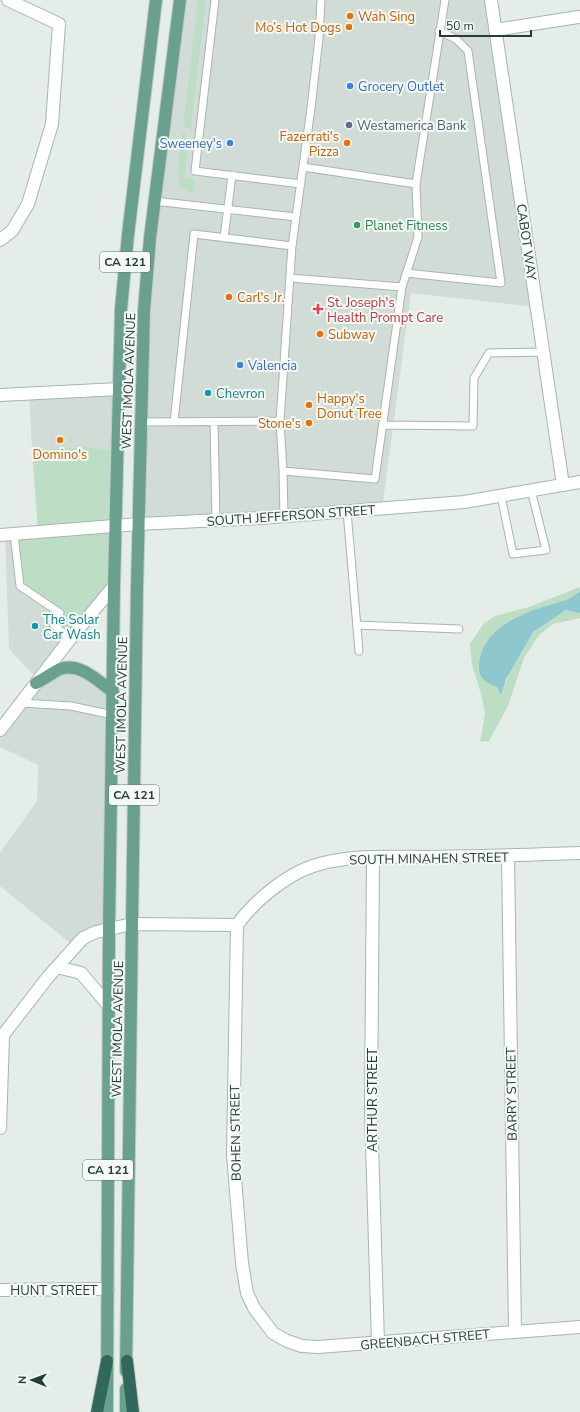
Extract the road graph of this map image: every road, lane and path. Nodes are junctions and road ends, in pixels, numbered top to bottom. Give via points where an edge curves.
1 (8, 0) edge
2 (156, 0) edge
3 (180, 0) edge
4 (215, 0) edge
5 (321, 0) edge
6 (445, 0) edge
7 (491, 0) edge
8 (578, 17) dead end
9 (496, 30) junction
10 (439, 31) junction
11 (303, 167) junction
12 (232, 176) junction
13 (300, 184) junction
14 (416, 184) junction
15 (154, 201) junction
16 (228, 209) junction
17 (296, 217) junction
18 (224, 238) junction
19 (0, 240) edge
20 (292, 246) junction
21 (406, 273) junction
22 (290, 278) junction
23 (402, 287) junction
24 (544, 352) junction
25 (119, 389) junction
26 (0, 395) edge
27 (280, 421) junction
28 (141, 422) junction
29 (174, 422) junction
30 (214, 422) junction
31 (382, 425) junction
32 (283, 471) junction
33 (580, 482) edge
34 (563, 485) junction
35 (531, 490) junction
36 (501, 496) junction
37 (347, 511) junction
38 (284, 516) junction
39 (216, 520) junction
40 (139, 524) junction
41 (116, 526) junction
42 (14, 534) junction
43 (0, 535) edge
44 (114, 586) junction
45 (357, 625) junction
46 (459, 629) dead end
47 (70, 639) junction
48 (359, 650) dead end
49 (36, 683) junction
50 (113, 692) junction
51 (21, 703) junction
52 (112, 715) junction
53 (0, 730) edge
54 (580, 853) edge
55 (508, 856) junction
56 (373, 857) junction
57 (132, 924) junction
58 (237, 924) junction
59 (109, 929) junction
60 (57, 967) junction
61 (109, 1006) junction
62 (1, 1037) edge
63 (0, 1128) edge
64 (108, 1289) junction
65 (0, 1290) edge
66 (580, 1327) edge
67 (515, 1332) junction
68 (273, 1333) joint
69 (378, 1344) junction
70 (107, 1361) junction
71 (127, 1361) junction
72 (97, 1412) edge
73 (107, 1412) edge
74 (126, 1412) edge
75 (133, 1412) edge

1 - 19 street via 59,24 52,124 28,204 12,231
2 - 25 main road, WEST IMOLA AVENUE / CA 121 via 128,235 121,309
3 - 15 main road, WEST IMOLA AVENUE / CA 121
4 - 12 lane via 195,171
5 - 11 lane via 319,38
6 - 10 lane
7 - 9 street, CABOT WAY
8 - 9 street
9 - 24 street, CABOT WAY
10 - 14 lane
10 - 21 lane via 456,39 468,52 501,283
11 - 13 lane
11 - 14 lane
12 - 13 lane
12 - 16 lane
13 - 17 lane
14 - 21 lane via 418,237
15 - 16 lane
15 - 28 main road, WEST IMOLA AVENUE / CA 121 via 144,311
16 - 17 lane
16 - 18 lane
17 - 20 lane
18 - 20 lane
18 - 29 lane via 194,234
20 - 22 lane
21 - 23 lane
22 - 23 lane
22 - 27 lane
23 - 31 lane
24 - 31 lane via 489,353 474,378 473,426
24 - 34 street, CABOT WAY
25 - 26 street
25 - 41 main road, WEST IMOLA AVENUE / CA 121
27 - 30 lane
27 - 32 lane
28 - 29 lane
28 - 40 main road, WEST IMOLA AVENUE / CA 121
29 - 30 lane
30 - 39 lane
31 - 32 lane via 375,480
32 - 38 lane
33 - 34 street, SOUTH JEFFERSON STREET
34 - 35 street, SOUTH JEFFERSON STREET
35 - 36 street, SOUTH JEFFERSON STREET
35 - 36 lane via 546,550 513,554
36 - 37 street, SOUTH JEFFERSON STREET via 464,502
37 - 38 street, SOUTH JEFFERSON STREET
37 - 45 lane
38 - 39 street, SOUTH JEFFERSON STREET
39 - 40 street, SOUTH JEFFERSON STREET
40 - 41 street, SOUTH JEFFERSON STREET
40 - 57 main road, WEST IMOLA AVENUE / CA 121
41 - 42 street, SOUTH JEFFERSON STREET
41 - 44 main road, WEST IMOLA AVENUE / CA 121
42 - 43 street, SOUTH JEFFERSON STREET
42 - 47 lane via 20,586 60,613 54,625
44 - 47 street
44 - 50 main road, WEST IMOLA AVENUE / CA 121
45 - 46 lane
45 - 48 lane
47 - 49 street
49 - 50 main road via 60,669 71,666 84,671
49 - 51 street
50 - 52 main road, WEST IMOLA AVENUE / CA 121
51 - 52 lane via 71,706
51 - 53 street
52 - 59 main road, WEST IMOLA AVENUE / CA 121
54 - 55 street, SOUTH MINAHEN STREET
55 - 56 street, SOUTH MINAHEN STREET
55 - 67 street, BARRY STREET
56 - 58 street, SOUTH MINAHEN STREET via 337,860 313,866 289,877 248,911
56 - 69 street, ARTHUR STREET via 371,1110
57 - 58 street
57 - 59 street
57 - 71 main road, WEST IMOLA AVENUE / CA 121
58 - 68 street, BOHEN STREET via 233,1155 242,1263 246,1294
59 - 60 street via 83,938
59 - 61 main road, WEST IMOLA AVENUE / CA 121
60 - 61 street via 80,972
60 - 62 street
61 - 64 main road, WEST IMOLA AVENUE / CA 121
62 - 63 street
64 - 65 street, HUNT STREET
64 - 70 main road, WEST IMOLA AVENUE / CA 121
66 - 67 street, GREENBACH STREET
67 - 69 street, GREENBACH STREET
68 - 69 street, GREENBACH STREET via 302,1346
70 - 72 highway
70 - 73 main road, WEST IMOLA AVENUE / CA 121
71 - 74 main road, WEST IMOLA AVENUE
71 - 75 highway, CA 121

